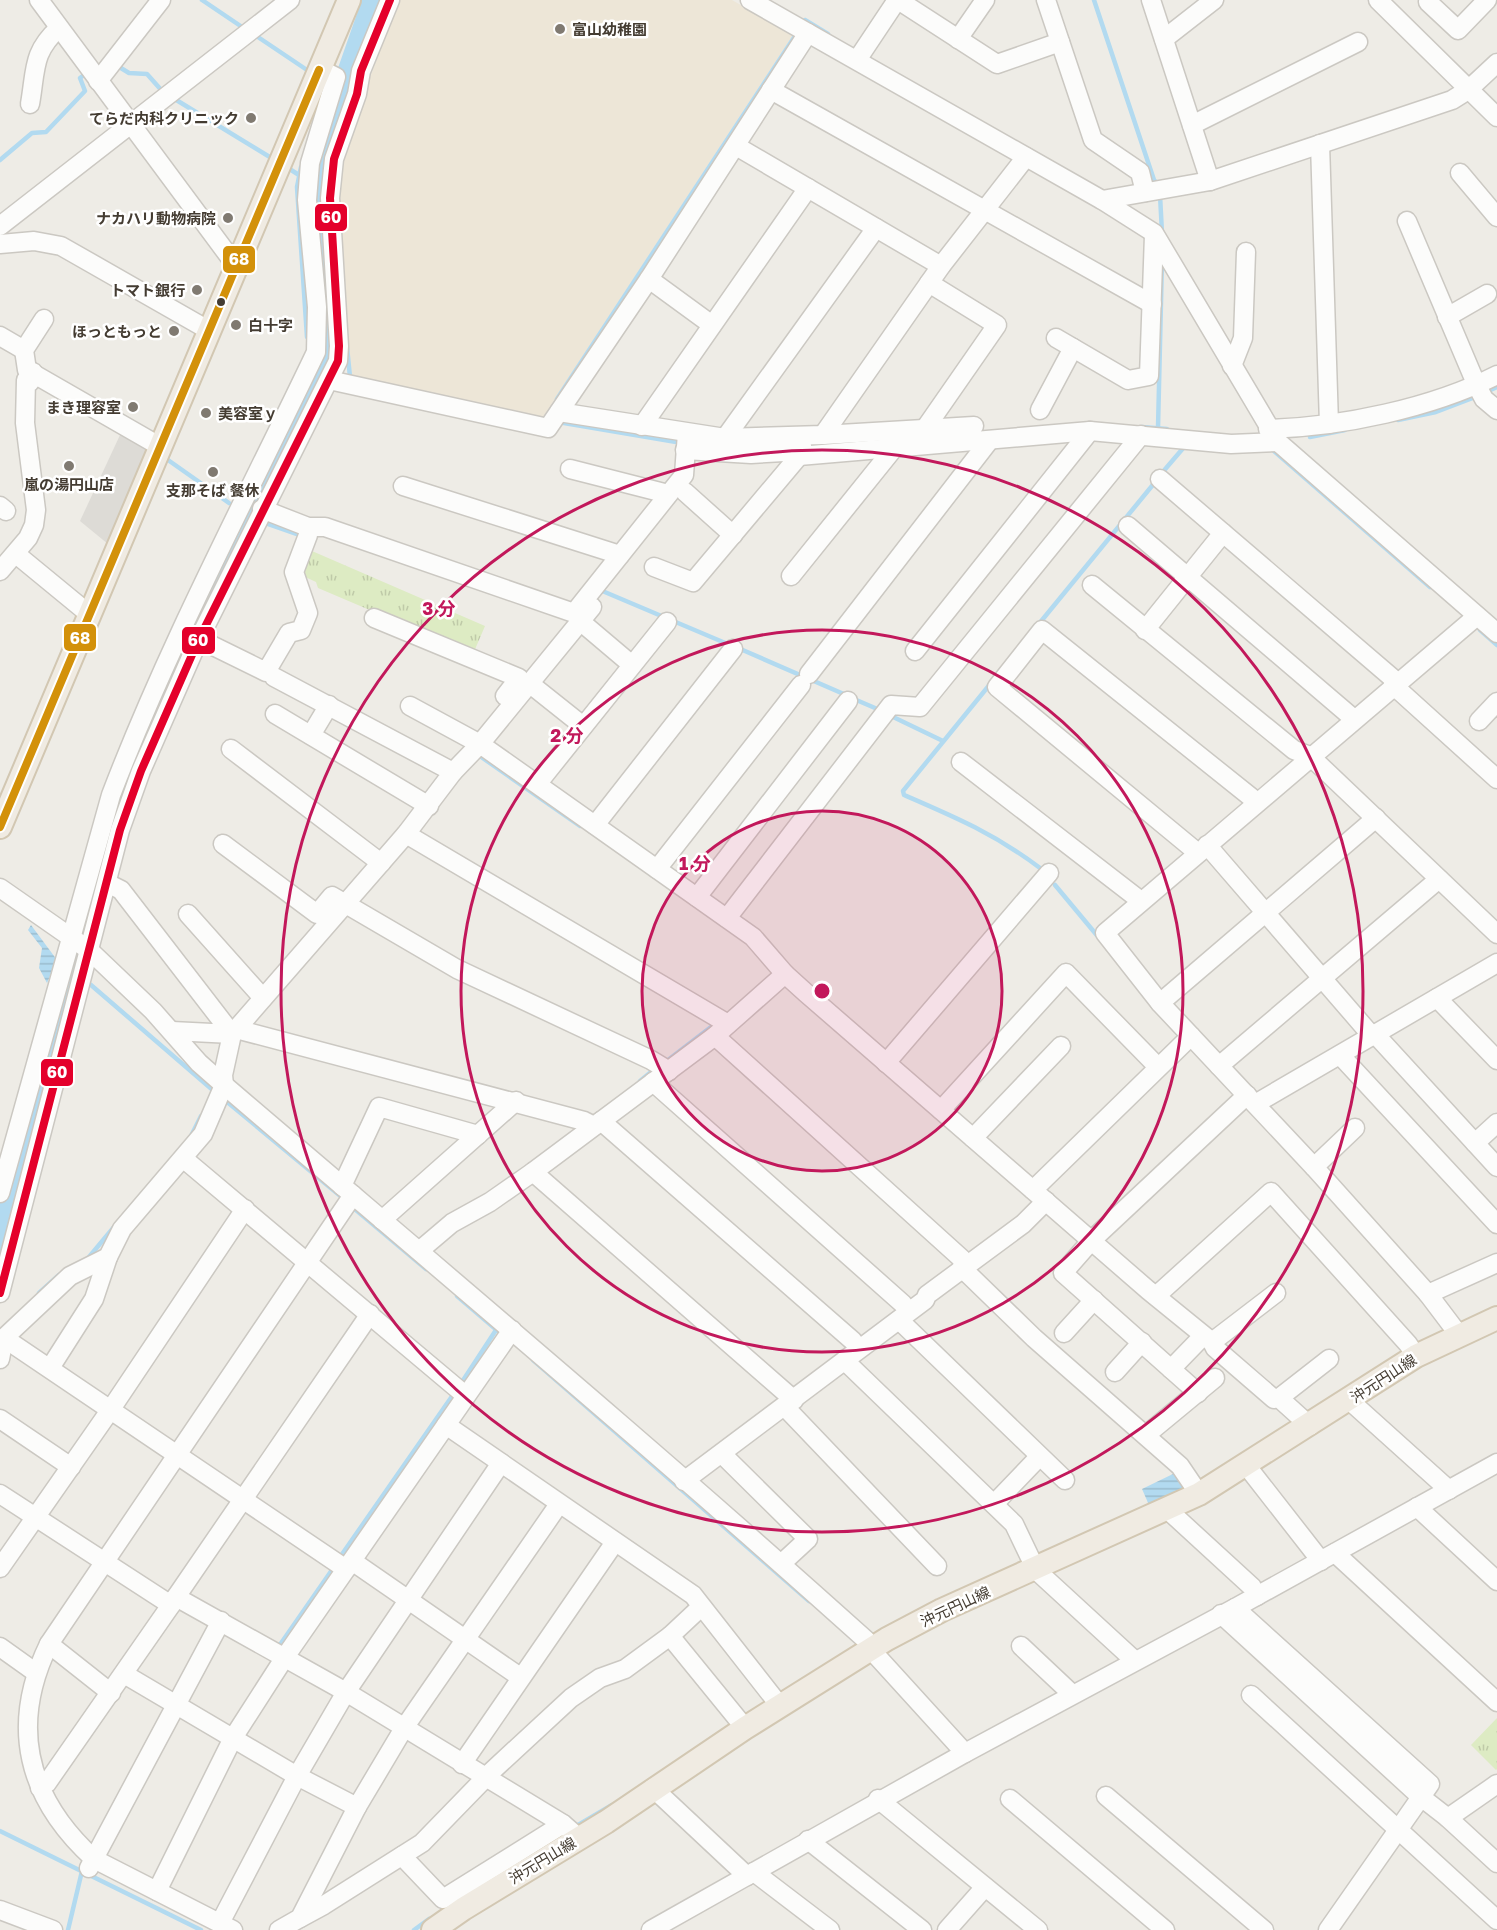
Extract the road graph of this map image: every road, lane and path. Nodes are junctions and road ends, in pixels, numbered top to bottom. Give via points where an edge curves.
1 (39, 0) edge
2 (161, 0) edge
3 (290, 0) edge
4 (349, 0) edge
5 (390, 0) edge
6 (750, 0) edge
7 (898, 0) edge
8 (985, 0) edge
9 (1046, 0) edge
10 (1151, 0) edge
11 (1215, 0) edge
12 (1378, 0) edge
13 (1430, 0) edge
14 (1487, 0) edge
15 (60, 28) junction
16 (808, 33) junction
17 (957, 39) junction
18 (1164, 39) junction
19 (1060, 42) junction
20 (1358, 42) dead end
21 (857, 60) junction
22 (1497, 63) edge
23 (320, 69) junction
24 (98, 81) junction
25 (771, 90) junction
26 (1468, 90) junction
27 (30, 104) dead end
28 (1497, 117) edge
29 (1192, 125) junction
30 (131, 126) junction
31 (1320, 144) junction
32 (736, 146) junction
33 (1026, 157) junction
34 (1460, 173) dead end
35 (1210, 181) junction
36 (808, 188) junction
37 (1154, 191) junction
38 (1102, 200) junction
39 (983, 211) junction
40 (1497, 217) edge
41 (1407, 221) dead end
42 (0, 226) edge
43 (876, 228) junction
44 (1154, 233) junction
45 (0, 244) edge
46 (1246, 252) dead end
47 (940, 266) junction
48 (237, 267) junction
49 (649, 279) junction
50 (929, 283) junction
51 (1487, 294) dead end
52 (1152, 304) junction
53 (1447, 317) junction
54 (44, 319) dead end
55 (712, 325) junction
56 (210, 331) junction
57 (0, 336) edge
58 (1056, 338) dead end
59 (1073, 348) junction
60 (24, 350) junction
61 (1232, 366) junction
62 (1497, 375) edge
63 (32, 376) junction
64 (329, 380) junction
65 (1480, 391) junction
66 (1040, 410) dead end
67 (1497, 410) edge
68 (555, 418) junction
69 (1329, 424) junction
70 (642, 426) junction
71 (974, 426) dead end
72 (924, 430) junction
73 (1090, 431) junction
74 (823, 435) junction
75 (1142, 435) junction
76 (1273, 436) junction
77 (725, 438) junction
78 (893, 441) junction
79 (989, 441) junction
80 (689, 446) junction
81 (161, 447) junction
82 (802, 447) junction
83 (570, 469) dead end
84 (1160, 479) dead end
85 (403, 486) dead end
86 (677, 493) junction
87 (262, 509) junction
88 (1128, 526) dead end
89 (308, 527) junction
90 (1223, 533) junction
91 (733, 535) junction
92 (16, 554) junction
93 (620, 555) junction
94 (654, 567) dead end
95 (0, 571) edge
96 (791, 576) dead end
97 (1188, 577) junction
98 (1092, 585) dead end
99 (89, 614) junction
100 (374, 618) dead end
101 (1473, 620) junction
102 (580, 621) junction
103 (667, 622) dead end
104 (1145, 630) junction
105 (1497, 633) edge
106 (199, 639) junction
107 (733, 649) dead end
108 (915, 651) dead end
109 (632, 665) junction
110 (274, 676) dead end
111 (529, 683) junction
112 (1395, 684) junction
113 (849, 701) dead end
114 (1497, 702) edge
115 (410, 706) dead end
116 (327, 708) junction
117 (275, 714) dead end
118 (1354, 719) junction
119 (1479, 721) dead end
120 (583, 726) junction
121 (311, 735) junction
122 (474, 746) junction
123 (231, 749) dead end
124 (1310, 756) junction
125 (961, 762) dead end
126 (451, 771) junction
127 (1497, 779) edge
128 (538, 783) junction
129 (1257, 802) junction
130 (425, 804) junction
131 (1376, 818) junction
132 (595, 825) junction
133 (0, 827) edge
134 (406, 834) junction
135 (223, 844) dead end
136 (1202, 849) junction
137 (377, 860) junction
138 (657, 869) junction
139 (1049, 873) dead end
140 (1439, 879) junction
141 (106, 883) junction
142 (0, 888) edge
143 (697, 897) junction
144 (1141, 901) junction
145 (346, 902) junction
146 (1265, 913) junction
147 (188, 914) dead end
148 (727, 918) junction
149 (1497, 934) edge
150 (80, 942) junction
151 (1497, 963) edge
152 (782, 977) junction
153 (1321, 978) junction
154 (261, 995) junction
155 (1437, 998) junction
156 (1160, 1004) junction
157 (722, 1030) junction
158 (172, 1031) junction
159 (229, 1032) junction
160 (1373, 1035) junction
161 (1191, 1036) junction
162 (1061, 1046) dead end
163 (1340, 1054) junction
164 (1497, 1060) edge
165 (886, 1062) junction
166 (1219, 1066) junction
167 (1158, 1067) junction
168 (669, 1071) junction
169 (653, 1082) junction
170 (224, 1085) junction
171 (1251, 1099) junction
172 (516, 1101) junction
173 (941, 1110) junction
174 (1497, 1123) edge
175 (598, 1124) junction
176 (1355, 1128) dead end
177 (478, 1135) junction
178 (973, 1138) junction
179 (1475, 1143) junction
180 (184, 1159) junction
181 (1314, 1167) junction
182 (1497, 1167) edge
183 (533, 1172) junction
184 (0, 1192) edge
185 (348, 1197) junction
186 (1040, 1201) junction
187 (245, 1209) junction
188 (382, 1220) junction
189 (1497, 1224) edge
190 (1088, 1245) junction
191 (419, 1251) junction
192 (108, 1257) junction
193 (308, 1262) junction
194 (1497, 1263) edge
195 (962, 1264) junction
196 (0, 1293) edge
197 (1276, 1293) dead end
198 (1156, 1296) junction
199 (1430, 1297) junction
200 (1094, 1300) junction
201 (901, 1312) junction
202 (370, 1314) junction
203 (1497, 1318) edge
204 (1456, 1329) junction
205 (512, 1330) junction
206 (1064, 1333) dead end
207 (4, 1338) junction
208 (1203, 1340) junction
209 (853, 1341) dead end
210 (1142, 1342) junction
211 (1412, 1350) junction
212 (0, 1359) edge
213 (1329, 1359) dead end
214 (845, 1361) junction
215 (50, 1368) junction
216 (1172, 1369) junction
217 (1115, 1372) dead end
218 (1215, 1378) dead end
219 (460, 1390) junction
220 (1198, 1393) junction
221 (1280, 1398) junction
222 (789, 1399) junction
223 (1349, 1400) junction
224 (111, 1409) junction
225 (0, 1419) edge
226 (1304, 1421) junction
227 (446, 1425) junction
228 (1146, 1435) junction
229 (177, 1454) junction
230 (722, 1454) junction
231 (1039, 1457) junction
232 (501, 1463) junction
233 (1497, 1463) edge
234 (1246, 1465) junction
235 (71, 1467) junction
236 (1065, 1479) dead end
237 (684, 1481) junction
238 (1445, 1486) junction
239 (1196, 1488) junction
240 (0, 1494) edge
241 (243, 1498) junction
242 (559, 1504) junction
243 (994, 1504) junction
244 (1417, 1507) junction
245 (1168, 1510) junction
246 (36, 1516) junction
247 (615, 1542) junction
248 (1323, 1556) junction
249 (104, 1561) junction
250 (342, 1563) junction
251 (781, 1563) junction
252 (1033, 1564) junction
253 (937, 1566) dead end
254 (0, 1568) edge
255 (1497, 1581) edge
256 (1255, 1592) junction
257 (174, 1601) junction
258 (407, 1601) junction
259 (701, 1607) junction
260 (1228, 1611) junction
261 (218, 1626) junction
262 (670, 1636) junction
263 (464, 1638) junction
264 (49, 1644) junction
265 (869, 1644) junction
266 (1021, 1646) dead end
267 (0, 1647) edge
268 (278, 1653) junction
269 (1132, 1657) junction
270 (36, 1672) junction
271 (124, 1674) junction
272 (520, 1677) junction
273 (1070, 1691) junction
274 (346, 1692) junction
275 (111, 1693) junction
276 (1251, 1695) dead end
277 (775, 1701) junction
278 (1497, 1702) edge
279 (172, 1703) junction
280 (741, 1723) junction
281 (404, 1728) junction
282 (233, 1738) junction
283 (963, 1750) junction
284 (462, 1764) junction
285 (297, 1776) junction
286 (486, 1778) junction
287 (1497, 1784) edge
288 (40, 1788) junction
289 (653, 1788) junction
290 (1106, 1796) dead end
291 (1421, 1797) junction
292 (878, 1799) junction
293 (1010, 1799) dead end
294 (357, 1807) junction
295 (1448, 1818) junction
296 (570, 1830) junction
297 (1401, 1834) junction
298 (808, 1840) junction
299 (402, 1856) junction
300 (91, 1863) junction
301 (1497, 1863) edge
302 (750, 1874) junction
303 (985, 1887) junction
304 (157, 1891) junction
305 (0, 1910) edge
306 (300, 1918) junction
307 (1497, 1920) edge
308 (226, 1926) edge
309 (674, 1926) edge
310 (53, 1930) edge
311 (279, 1930) edge
312 (433, 1930) edge
313 (651, 1930) edge
314 (830, 1930) edge
315 (922, 1930) edge
316 (947, 1930) edge
317 (1038, 1930) edge
318 (1166, 1930) edge
319 (1264, 1930) edge
320 (1328, 1930) edge

1 - 15 street
2 - 24 street
3 - 30 street
4 - 23 main road
5 - 64 street via 361,71 334,159 330,198 339,346 338,361
6 - 16 street
7 - 17 street
7 - 21 street
8 - 17 street
9 - 19 street
10 - 18 street
11 - 18 street
12 - 26 street
13 - 14 street via 1458,30
15 - 24 street
15 - 27 street via 44,41 39,51
16 - 21 street
16 - 25 street
17 - 19 street via 997,64
18 - 29 street
19 - 37 street via 1093,141 1140,172
20 - 29 street
21 - 33 street
22 - 26 street
23 - 48 main road
23 - 150 street via 336,77 310,163 308,200 316,352 129,746 78,908
24 - 30 street
25 - 32 street
25 - 39 street
26 - 28 street
26 - 31 street via 1452,100
29 - 35 street
30 - 42 street
30 - 48 street
31 - 35 street
31 - 69 street
32 - 36 street
32 - 49 street
33 - 38 street
33 - 39 street
34 - 40 street
35 - 37 street
36 - 43 street
36 - 55 street
37 - 38 street
38 - 44 street
39 - 47 street
39 - 52 street
41 - 53 street
43 - 47 street
43 - 77 street
44 - 52 street
44 - 61 street
45 - 56 street via 34,241 61,246
46 - 61 street via 1243,338
47 - 50 street
48 - 56 main road
49 - 55 street
49 - 68 street
50 - 72 street via 997,325
50 - 74 street
51 - 53 street
52 - 59 street via 1149,376 1128,380
53 - 65 street
54 - 60 street
55 - 70 street
56 - 81 main road
57 - 60 street
58 - 59 street
59 - 66 street
60 - 63 street via 27,370
61 - 76 street
62 - 65 street
63 - 81 street
63 - 92 street via 26,380 25,423 36,510 31,532
64 - 68 street via 548,428
64 - 87 street
65 - 67 street
65 - 69 street
68 - 70 street
69 - 76 street
70 - 80 street
71 - 72 street
72 - 78 street
73 - 75 street
73 - 79 street
73 - 108 street
74 - 78 street
74 - 82 street
75 - 76 street via 1232,444
75 - 148 street via 920,707 891,705
76 - 101 street
77 - 80 street
77 - 82 street
78 - 79 street
78 - 82 street
78 - 96 street
79 - 138 street
80 - 82 street via 750,454
80 - 86 street via 696,471 693,483
81 - 99 main road
82 - 91 street
83 - 86 street
84 - 90 street
85 - 93 street
86 - 91 street
86 - 93 street
86 - 102 street
87 - 89 street
87 - 106 street
88 - 97 street
89 - 93 street via 325,527 574,613
89 - 106 street via 294,572 308,613 301,630 289,633 267,672
90 - 97 street
90 - 112 street
91 - 94 street via 693,582
92 - 95 street
92 - 99 street
97 - 104 street
97 - 118 street
98 - 104 street
99 - 133 main road
100 - 122 street via 519,678
101 - 105 street
101 - 112 street
102 - 109 street
102 - 111 street
103 - 109 street
104 - 124 street via 1294,750
106 - 141 street via 141,771
107 - 132 street
109 - 120 street
110 - 116 street
111 - 120 street
111 - 122 street
112 - 118 street
112 - 127 street
113 - 143 street
114 - 119 street
115 - 122 street
116 - 121 street
116 - 126 street
117 - 121 street
118 - 124 street
120 - 128 street
121 - 130 street
122 - 126 street
122 - 128 street
123 - 137 street
124 - 129 street
124 - 131 street
125 - 144 street
126 - 130 street
128 - 132 street
129 - 136 street
129 - 136 street via 1042,630 997,687
130 - 134 street
131 - 140 street
131 - 146 street
132 - 138 street
134 - 137 street
134 - 157 street
135 - 145 street via 317,914 332,896
136 - 144 street
136 - 146 street
137 - 145 street
138 - 143 street
139 - 165 street
140 - 149 street
140 - 153 street
141 - 150 street
141 - 159 street via 121,890
142 - 150 street
143 - 148 street
144 - 156 street via 1105,933
145 - 154 street
145 - 168 street via 457,969
146 - 153 street
146 - 156 street
147 - 154 street
148 - 152 street via 753,937
150 - 158 street
150 - 184 street
150 - 196 street
151 - 155 street
152 - 157 street
152 - 165 street
153 - 160 street
153 - 166 street
154 - 159 street
155 - 160 street
155 - 164 street
156 - 161 street
157 - 168 street
157 - 195 street
158 - 159 street
158 - 170 street
159 - 170 street
159 - 172 street
160 - 163 street
160 - 179 street
161 - 166 street
161 - 167 street
162 - 178 street
163 - 171 street
163 - 189 street
165 - 173 street
166 - 171 street
167 - 173 street via 1066,973
167 - 186 street
168 - 169 street
169 - 175 street
169 - 201 street
170 - 180 street via 204,1134
170 - 185 street
171 - 181 street
171 - 190 street
172 - 175 street
172 - 177 street
173 - 178 street
174 - 179 street
175 - 183 street
175 - 209 street
176 - 181 street
177 - 185 street via 378,1107
177 - 188 street
178 - 186 street
179 - 182 street
180 - 187 street
180 - 192 street via 122,1229
181 - 199 street
183 - 191 street via 452,1223
183 - 222 street
185 - 188 street
185 - 193 street
186 - 190 street
186 - 195 street via 1023,1224
187 - 193 street
187 - 224 street
188 - 191 street
190 - 198 street
190 - 200 street via 1063,1273
191 - 205 street
192 - 207 street via 70,1275
192 - 215 street via 94,1299
193 - 202 street
193 - 229 street
194 - 199 street
195 - 201 street
195 - 228 street via 1034,1338
197 - 208 street
198 - 208 street
198 - 211 street via 1271,1192
199 - 204 street
200 - 206 street
200 - 210 street
201 - 214 street
201 - 231 street
202 - 219 street
202 - 241 street
203 - 204 main road, 沖元円山線
204 - 211 main road, 沖元円山線
205 - 219 street
205 - 237 street
207 - 212 street
207 - 215 street
208 - 216 street
208 - 221 street via 1274,1399
210 - 216 street
210 - 217 street
211 - 223 main road, 沖元円山線
213 - 221 street
214 - 222 street
214 - 243 street
215 - 224 street
216 - 220 street
218 - 220 street
219 - 227 street
220 - 228 street
221 - 226 street
222 - 230 street
222 - 253 street
223 - 226 main road, 沖元円山線
223 - 238 street
224 - 229 street
224 - 235 street
225 - 235 street
226 - 234 main road, 沖元円山線
227 - 232 street
227 - 250 street
228 - 239 street via 1180,1466
229 - 241 street
229 - 249 street
230 - 237 street
230 - 251 street via 808,1539
231 - 236 street
231 - 243 street
232 - 242 street
232 - 258 street
233 - 238 street
234 - 239 main road, 沖元円山線
234 - 248 street
235 - 246 street
237 - 251 street
238 - 244 street
239 - 245 main road, 沖元円山線
240 - 246 street
241 - 250 street
241 - 257 street
242 - 247 street
242 - 263 street
243 - 252 street via 1014,1524
244 - 248 street
244 - 255 street
245 - 252 main road, 沖元円山線
245 - 256 street
246 - 249 street
246 - 254 street
247 - 259 street via 693,1595
247 - 272 street
248 - 256 street
248 - 278 street
249 - 257 street
249 - 264 street
250 - 258 street
250 - 268 street
251 - 265 street
252 - 265 main road, 沖元円山線
252 - 269 street
256 - 260 street
257 - 261 street
257 - 271 street
258 - 263 street
258 - 274 street
259 - 262 street
259 - 277 street
260 - 269 street
260 - 291 street via 1430,1784
261 - 268 street
261 - 279 street
262 - 280 street
262 - 286 street via 625,1669 600,1678 571,1698
263 - 272 street
263 - 281 street
264 - 270 street
264 - 275 street
265 - 277 main road, 沖元円山線
265 - 283 street
266 - 273 street
267 - 270 street
268 - 274 street
268 - 282 street
269 - 273 street
270 - 288 street via 27,1731
271 - 275 street
271 - 279 street
272 - 284 street
273 - 283 street
274 - 281 street
274 - 285 street
275 - 288 street
276 - 297 street
277 - 280 main road, 沖元円山線
279 - 282 street
279 - 300 street
280 - 289 main road, 沖元円山線
281 - 284 street
281 - 294 street
282 - 285 street
282 - 304 street
283 - 292 street
284 - 286 street
285 - 294 street
285 - 308 street
286 - 296 street
286 - 299 street via 422,1843
287 - 295 street
288 - 300 street via 48,1806
289 - 296 main road, 沖元円山線 via 606,1822
289 - 302 street
290 - 319 street
291 - 295 street
291 - 297 street
292 - 298 street
292 - 303 street
293 - 318 street
294 - 306 street
295 - 301 street
296 - 299 street via 443,1899
296 - 312 main road, 沖元円山線
297 - 307 street
297 - 320 street
298 - 302 street
298 - 315 street
299 - 306 street
300 - 304 street
302 - 309 street
302 - 314 street
303 - 316 street
303 - 317 street
304 - 308 street
305 - 310 street
306 - 311 street
309 - 313 street

